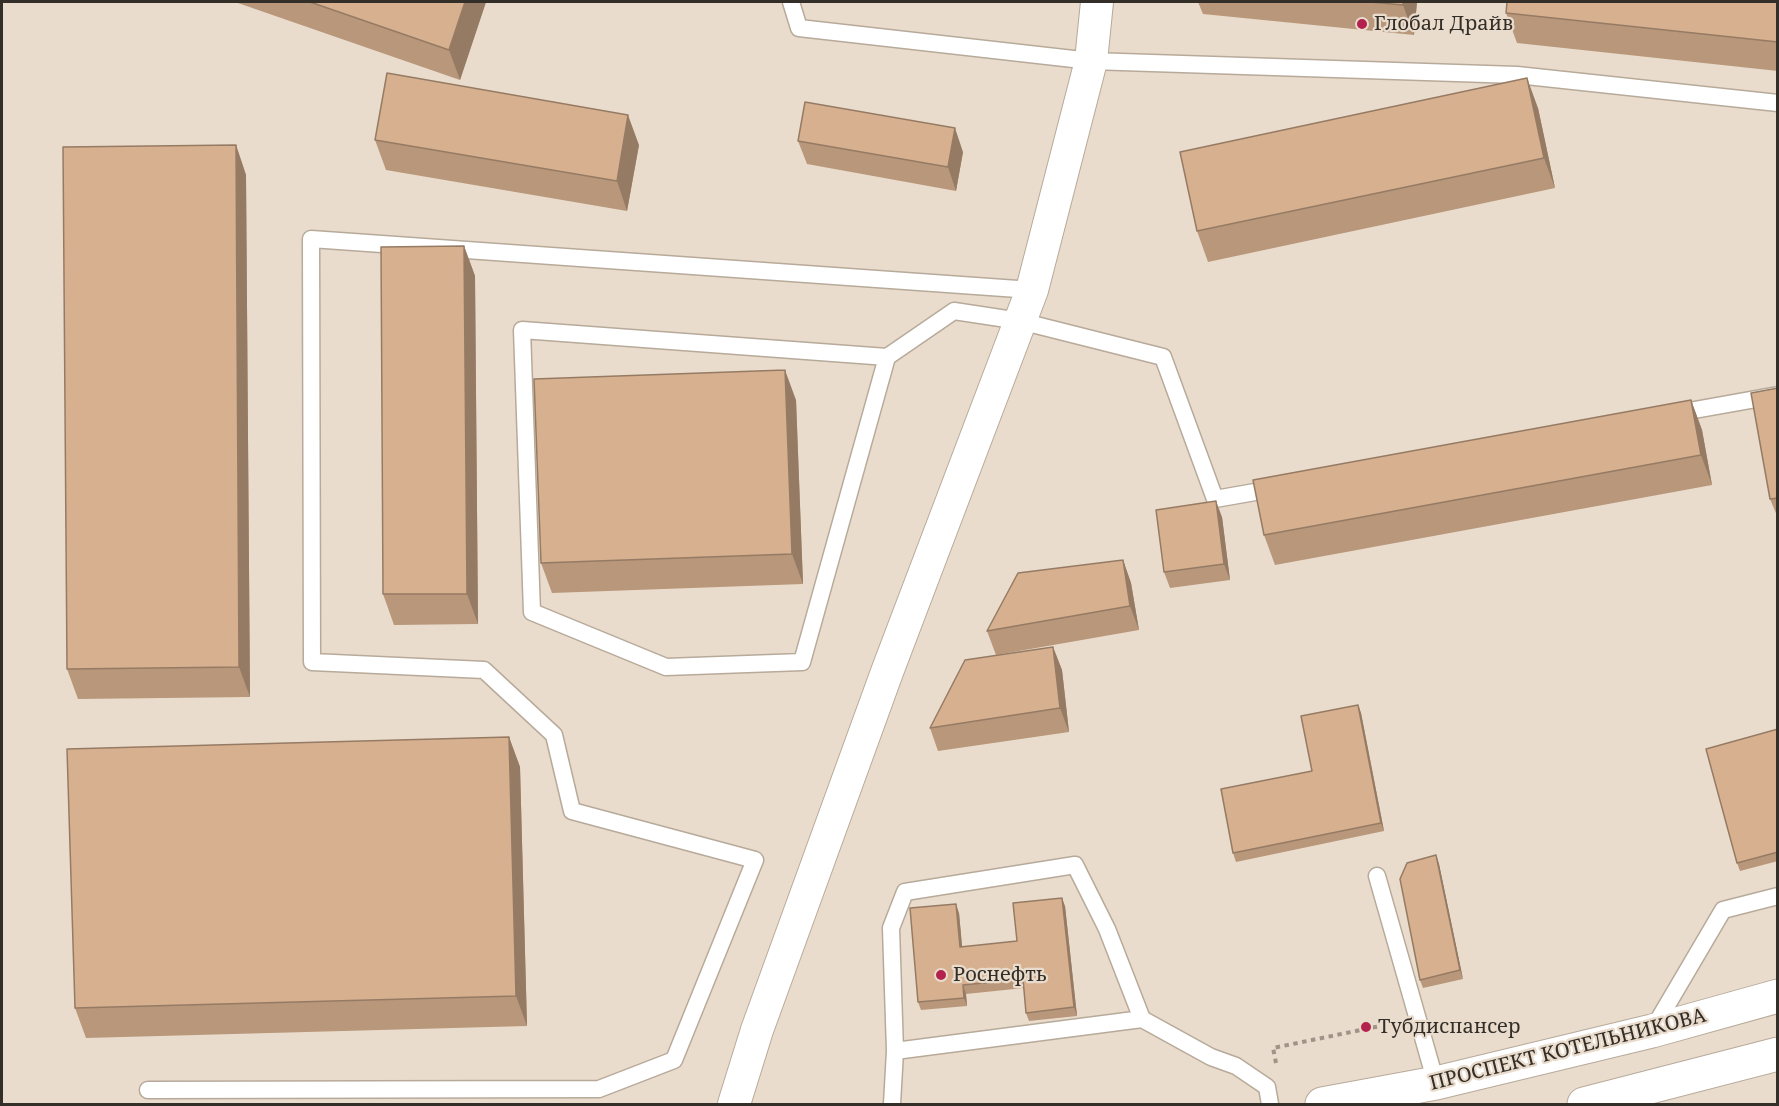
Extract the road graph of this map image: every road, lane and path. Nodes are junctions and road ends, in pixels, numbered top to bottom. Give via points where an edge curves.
1 (790, 2) edge
2 (1097, 2) edge
3 (1091, 61) junction
4 (1778, 103) edge
5 (1032, 290) junction
6 (1020, 321) junction
7 (887, 357) junction
8 (1778, 395) edge
9 (1660, 416) edge
10 (1297, 484) edge
11 (1377, 876) dead end
12 (1778, 896) edge
13 (1778, 996) edge
14 (1142, 1019) junction
15 (1395, 1023) dead end
16 (1652, 1031) junction
17 (1273, 1048) dead end
18 (894, 1051) junction
19 (1778, 1054) edge
20 (1436, 1083) junction
21 (148, 1090) dead end
22 (734, 1104) edge
23 (892, 1104) edge
24 (1270, 1104) edge
25 (1322, 1104) edge
26 (1584, 1104) edge

1 - 3 lane via 799,28
2 - 3 street
3 - 4 lane via 1517,75
3 - 5 street
5 - 6 street
5 - 21 lane via 311,239 312,662 484,670 554,735 572,811 755,860 674,1060 599,1089
6 - 7 lane via 954,311
6 - 10 lane via 1163,357 1215,500
6 - 22 street via 883,683 757,1030
7 - 7 lane via 522,330 532,612 666,667 802,662
8 - 9 lane
11 - 20 lane
12 - 16 lane via 1723,910
13 - 16 highway, ПРОСПЕКТ КОТЕЛЬНИКОВА
14 - 18 lane
14 - 18 lane via 1107,929 1075,865 905,892 891,928
14 - 24 lane via 1267,1086
15 - 17 path
16 - 20 highway, ПРОСПЕКТ КОТЕЛЬНИКОВА
18 - 23 lane
19 - 26 highway
20 - 25 highway, ПРОСПЕКТ КОТЕЛЬНИКОВА

